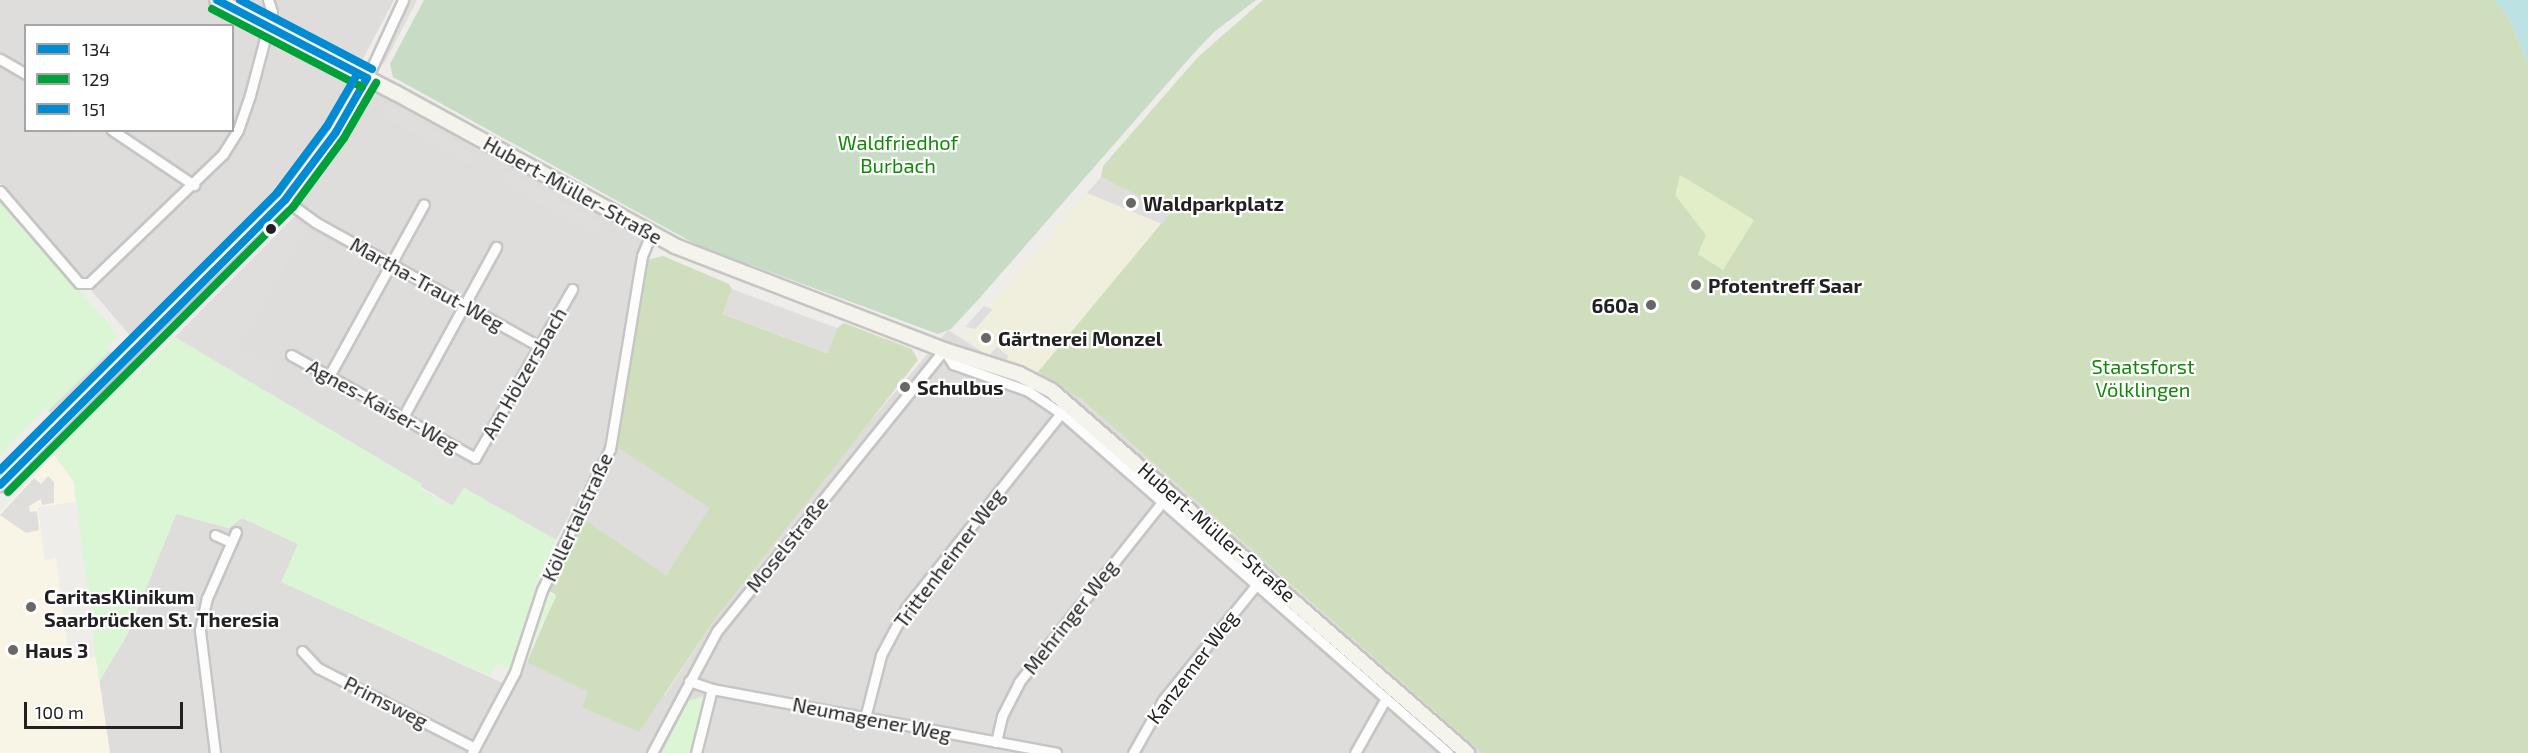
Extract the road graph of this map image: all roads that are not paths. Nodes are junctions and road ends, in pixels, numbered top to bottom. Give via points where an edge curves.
1 (217, 0) edge
2 (268, 0) edge
3 (403, 0) edge
4 (267, 26) junction
5 (0, 59) edge
6 (24, 73) edge
7 (367, 78) junction
8 (115, 132) edge
9 (194, 184) junction
10 (0, 191) edge
11 (285, 200) junction
12 (424, 204) dead end
13 (651, 234) junction
14 (496, 247) dead end
15 (390, 265) junction
16 (572, 289) dead end
17 (464, 305) junction
18 (539, 346) junction
19 (944, 350) junction
20 (291, 355) dead end
21 (328, 376) junction
22 (1062, 413) junction
23 (403, 417) junction
24 (475, 458) joint
25 (0, 485) edge
26 (1162, 502) junction
27 (236, 532) dead end
28 (215, 535) dead end
29 (231, 542) junction
30 (1256, 585) junction
31 (302, 651) dead end
32 (689, 681) junction
33 (712, 689) junction
34 (1386, 698) junction
35 (865, 718) junction
36 (996, 742) junction
37 (474, 750) edge
38 (215, 753) edge
39 (652, 753) edge
40 (696, 753) edge
41 (1056, 753) edge
42 (1133, 753) edge
43 (1355, 753) edge
44 (1448, 753) edge
45 (1467, 753) edge

1 - 4 main road, Hubert-Müller-Straße
2 - 4 street via 272,12
3 - 7 street
4 - 7 main road, Hubert-Müller-Straße
4 - 9 street via 238,130 223,154
5 - 6 street
7 - 11 street via 330,141
7 - 13 main road, Hubert-Müller-Straße
8 - 9 street
9 - 10 street via 88,283 79,283
11 - 15 street, Martha-Traut-Weg
11 - 25 street
12 - 15 street
13 - 19 main road, Hubert-Müller-Straße
13 - 37 street, Köllertalstraße via 642,256 610,449 542,590 515,672
14 - 17 street
15 - 17 street, Martha-Traut-Weg
15 - 21 street
16 - 18 street, Am Hölzersbach
17 - 18 street, Martha-Traut-Weg
17 - 23 street
18 - 24 street, Am Hölzersbach
19 - 22 street, Hubert-Müller-Straße via 953,364 1028,391
19 - 32 street, Moselstraße via 717,631
19 - 45 main road, Hubert-Müller-Straße via 1019,374 1066,401
20 - 21 street, Agnes-Kaiser-Weg
21 - 23 street, Agnes-Kaiser-Weg
22 - 26 street, Hubert-Müller-Straße
22 - 35 street, Trittenheimer Weg via 906,608 881,655
23 - 24 street, Agnes-Kaiser-Weg
26 - 30 street, Hubert-Müller-Straße
26 - 36 street, Mehringer Weg via 1019,682 1002,716
27 - 29 street
28 - 29 street
29 - 38 street via 207,598 200,630
30 - 34 street, Hubert-Müller-Straße
30 - 42 street, Kanzemer Weg via 1162,700
31 - 37 street, Primsweg via 318,668
32 - 33 street, Neumagener Weg
32 - 39 street, Moselstraße
33 - 35 street, Neumagener Weg
33 - 40 street
34 - 43 street
34 - 44 street, Hubert-Müller-Straße
35 - 36 street, Neumagener Weg
36 - 41 street, Neumagener Weg

